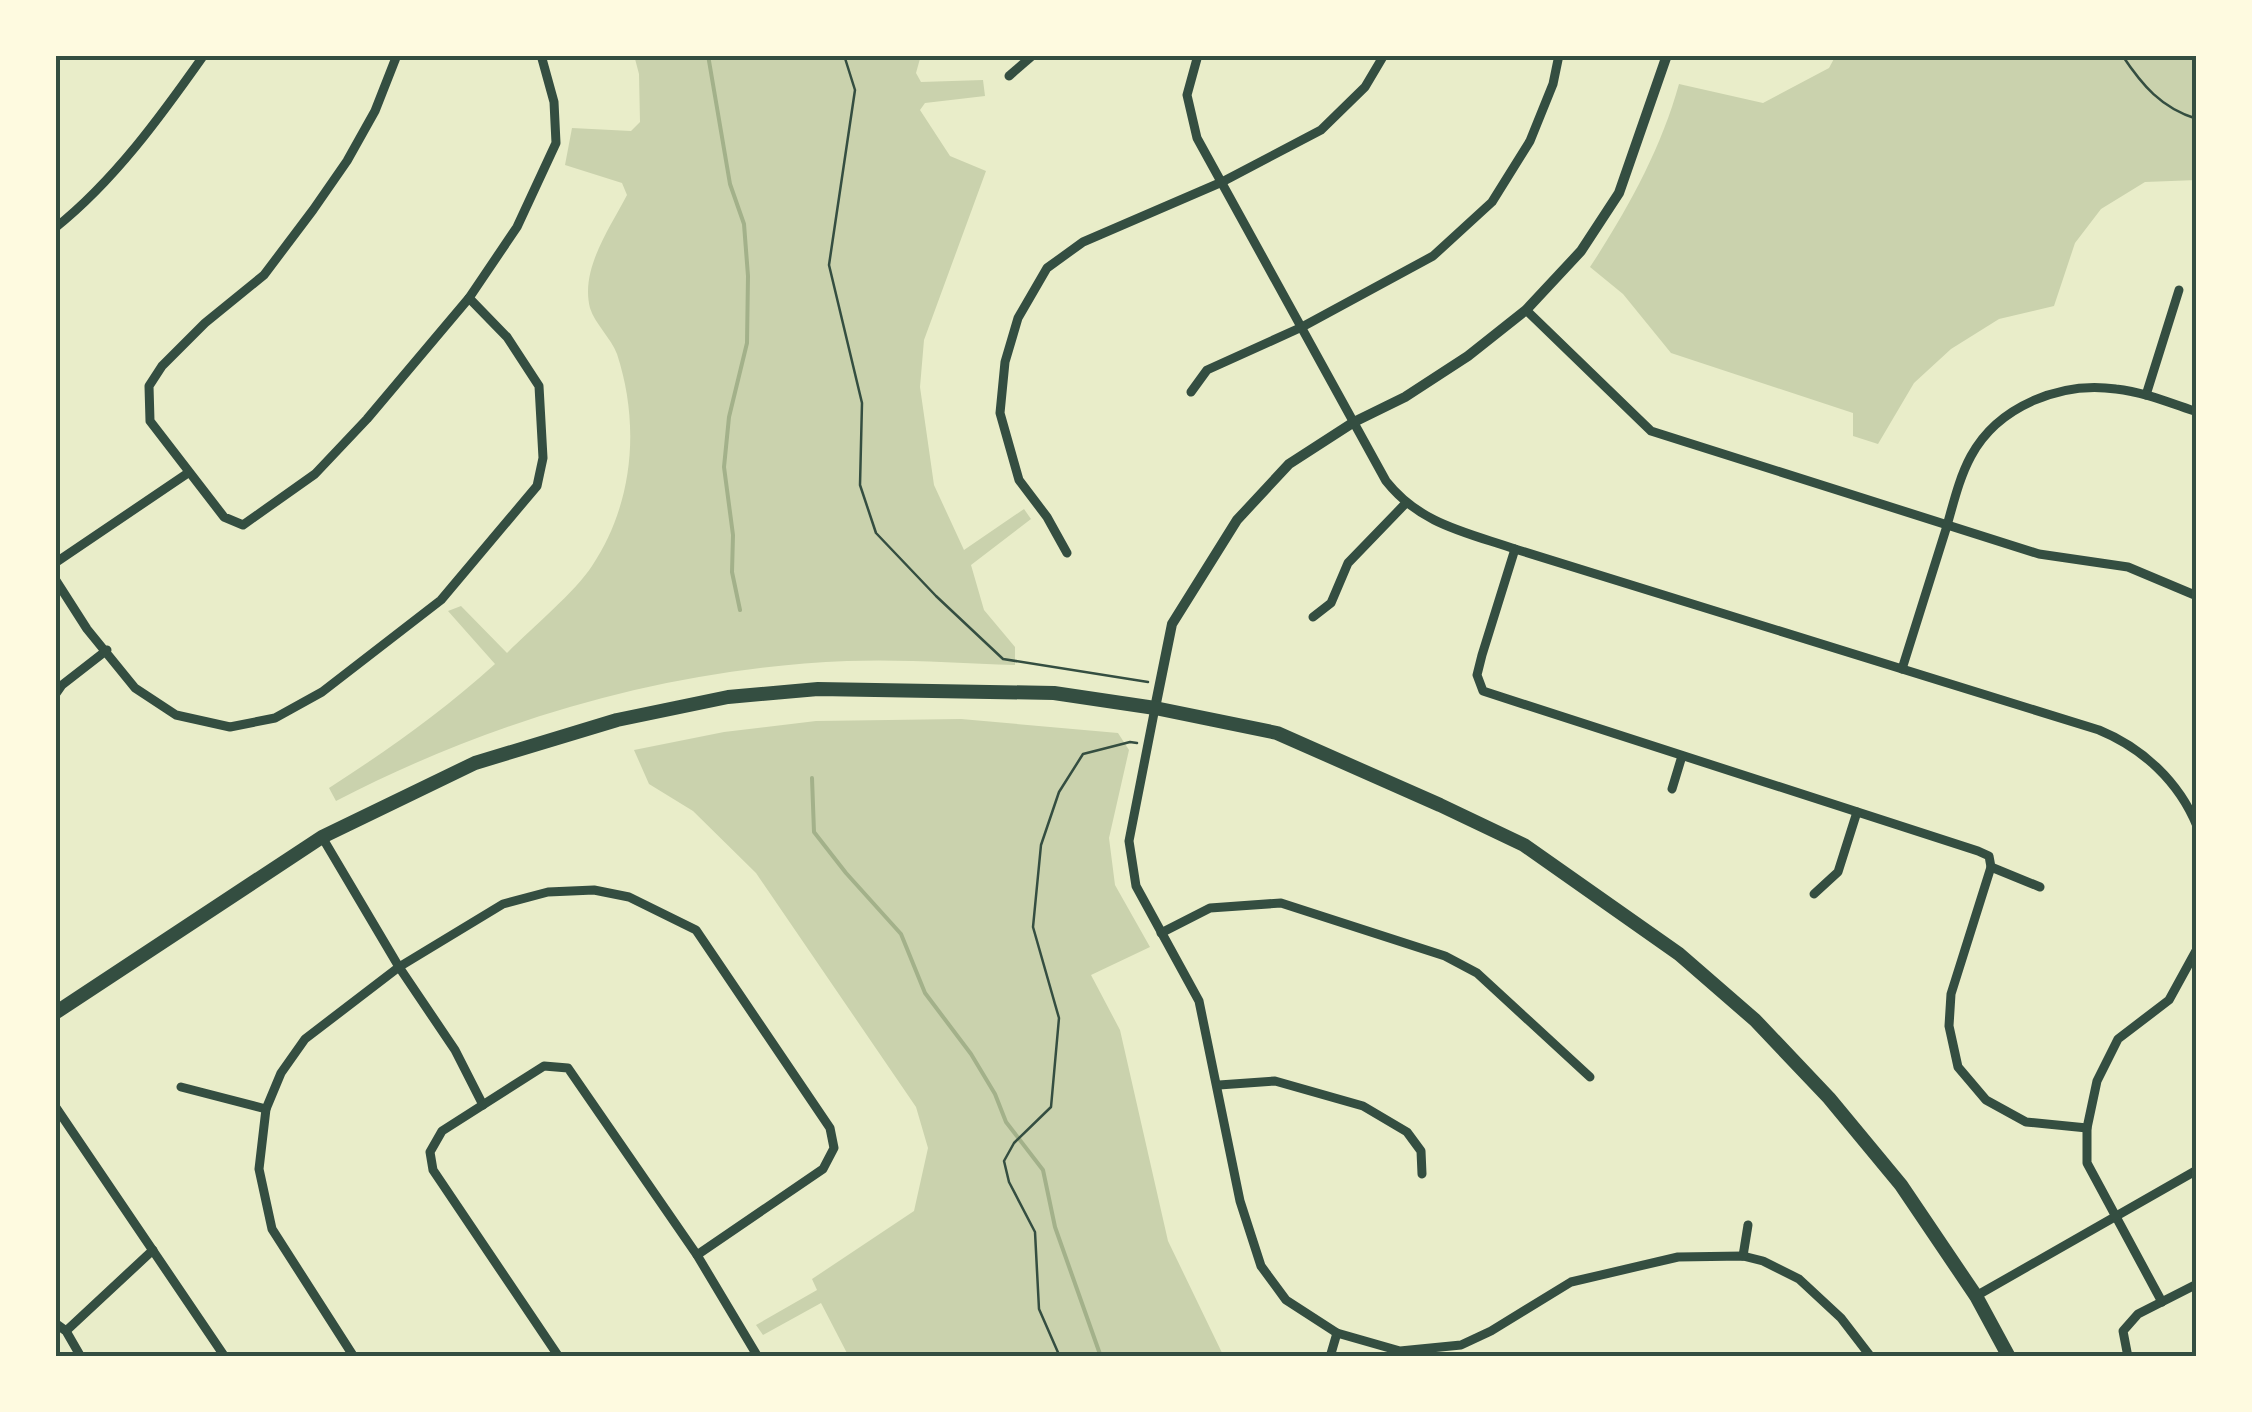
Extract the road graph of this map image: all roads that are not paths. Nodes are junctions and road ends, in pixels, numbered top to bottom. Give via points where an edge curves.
1 (204, 55) edge
2 (397, 55) edge
3 (542, 55) edge
4 (1033, 55) edge
5 (1198, 55) edge
6 (1384, 55) edge
7 (1559, 55) edge
8 (1667, 55) edge
9 (1009, 76) dead end
10 (1222, 182) junction
11 (55, 228) edge
12 (2178, 290) dead end
13 (469, 298) junction
14 (1526, 310) junction
15 (1302, 327) junction
16 (1191, 392) dead end
17 (2146, 395) junction
18 (2197, 412) edge
19 (1354, 422) junction
20 (188, 473) junction
21 (1404, 504) junction
22 (1948, 524) junction
23 (1514, 549) junction
24 (1067, 553) dead end
25 (55, 562) edge
26 (55, 579) edge
27 (2197, 596) edge
28 (1313, 617) dead end
29 (107, 650) junction
30 (1902, 669) junction
31 (55, 695) edge
32 (1155, 708) junction
33 (1682, 756) junction
34 (1672, 789) dead end
35 (1857, 812) junction
36 (2197, 826) edge
37 (322, 837) junction
38 (1991, 867) junction
39 (2040, 887) dead end
40 (1814, 894) dead end
41 (1162, 933) junction
42 (2197, 949) edge
43 (399, 967) junction
44 (55, 1014) edge
45 (1590, 1077) dead end
46 (1219, 1085) junction
47 (181, 1087) dead end
48 (483, 1105) junction
49 (55, 1106) edge
50 (266, 1109) junction
51 (2087, 1128) junction
52 (2197, 1170) edge
53 (1422, 1174) dead end
54 (2114, 1218) junction
55 (1748, 1225) dead end
56 (153, 1250) junction
57 (697, 1256) junction
58 (1744, 1256) junction
59 (2197, 1284) edge
60 (1976, 1296) junction
61 (2162, 1302) junction
62 (55, 1323) edge
63 (66, 1331) junction
64 (1337, 1333) junction
65 (1462, 1345) junction
66 (80, 1357) edge
67 (225, 1357) edge
68 (354, 1357) edge
69 (559, 1357) edge
70 (758, 1357) edge
71 (1330, 1357) edge
72 (1467, 1357) edge
73 (1871, 1357) edge
74 (2009, 1357) edge
75 (2128, 1357) edge

1 - 11 street via 118,165
2 - 20 street via 375,111 313,210 264,275 205,323 148,386 150,421
3 - 13 street via 556,143 517,227
4 - 9 street
5 - 10 street via 1187,95 1198,138
6 - 10 street via 1365,86 1321,130
7 - 15 street via 1530,141 1492,202 1433,256
8 - 14 street via 1619,192 1581,251
10 - 15 street
10 - 24 street via 1083,242 1047,268 1018,318 1000,413 1019,480
12 - 17 street
13 - 20 street via 316,474 244,526 224,517
13 - 29 street via 507,337 538,386 543,458 538,486 440,600 322,692 275,718 230,727 176,715 135,688
14 - 19 street via 1405,398
14 - 22 street via 1651,431
15 - 16 street via 1207,370
15 - 19 street
17 - 18 street
17 - 22 street via 2082,387 2026,403 1990,430 1971,456
19 - 21 street
19 - 32 street via 1289,464 1237,520 1172,624
20 - 25 street
21 - 23 street
21 - 28 street via 1348,563 1331,603
22 - 27 street via 2040,554 2128,567
22 - 30 street
23 - 30 street
23 - 33 street via 1477,676 1483,691
26 - 29 street
29 - 31 street
30 - 36 street via 2116,737 2158,768
32 - 37 main road via 1034,693 818,689 728,697 617,720 475,764
32 - 41 street via 1129,842 1136,886
32 - 60 main road via 1276,733 1440,804 1524,845 1679,954 1830,1098 1901,1185
33 - 34 street
33 - 35 street
35 - 38 street via 1978,851
35 - 40 street via 1838,872
37 - 43 street
37 - 44 main road
38 - 39 street
38 - 51 street via 1951,994 1949,1026 1958,1067 1986,1100 2026,1122
41 - 45 street via 1210,908 1281,903 1445,956 1477,973
41 - 46 street via 1199,1001
42 - 51 street via 2169,1000 2118,1040 2097,1081
43 - 48 street via 456,1050
43 - 50 street via 304,1039
43 - 57 street via 503,904 548,892 629,897 696,930 830,1128 834,1148 823,1169
46 - 53 street via 1275,1081 1363,1106 1407,1132 1421,1152
46 - 64 street via 1240,1201 1261,1266 1286,1300
47 - 50 street
48 - 57 street via 544,1066 568,1068
48 - 69 street via 442,1131 430,1152 433,1170
49 - 56 street
50 - 68 street via 259,1169 272,1229
51 - 54 street via 2087,1164
52 - 54 street
54 - 60 street
54 - 61 street
55 - 58 street
56 - 63 street
56 - 67 street
57 - 70 street
58 - 65 street via 1678,1257 1571,1282
58 - 73 street via 1799,1279
59 - 61 street
60 - 74 main road
61 - 75 street via 2123,1331
62 - 63 street
63 - 66 street
64 - 65 street via 1400,1351
64 - 71 street
65 - 72 street

